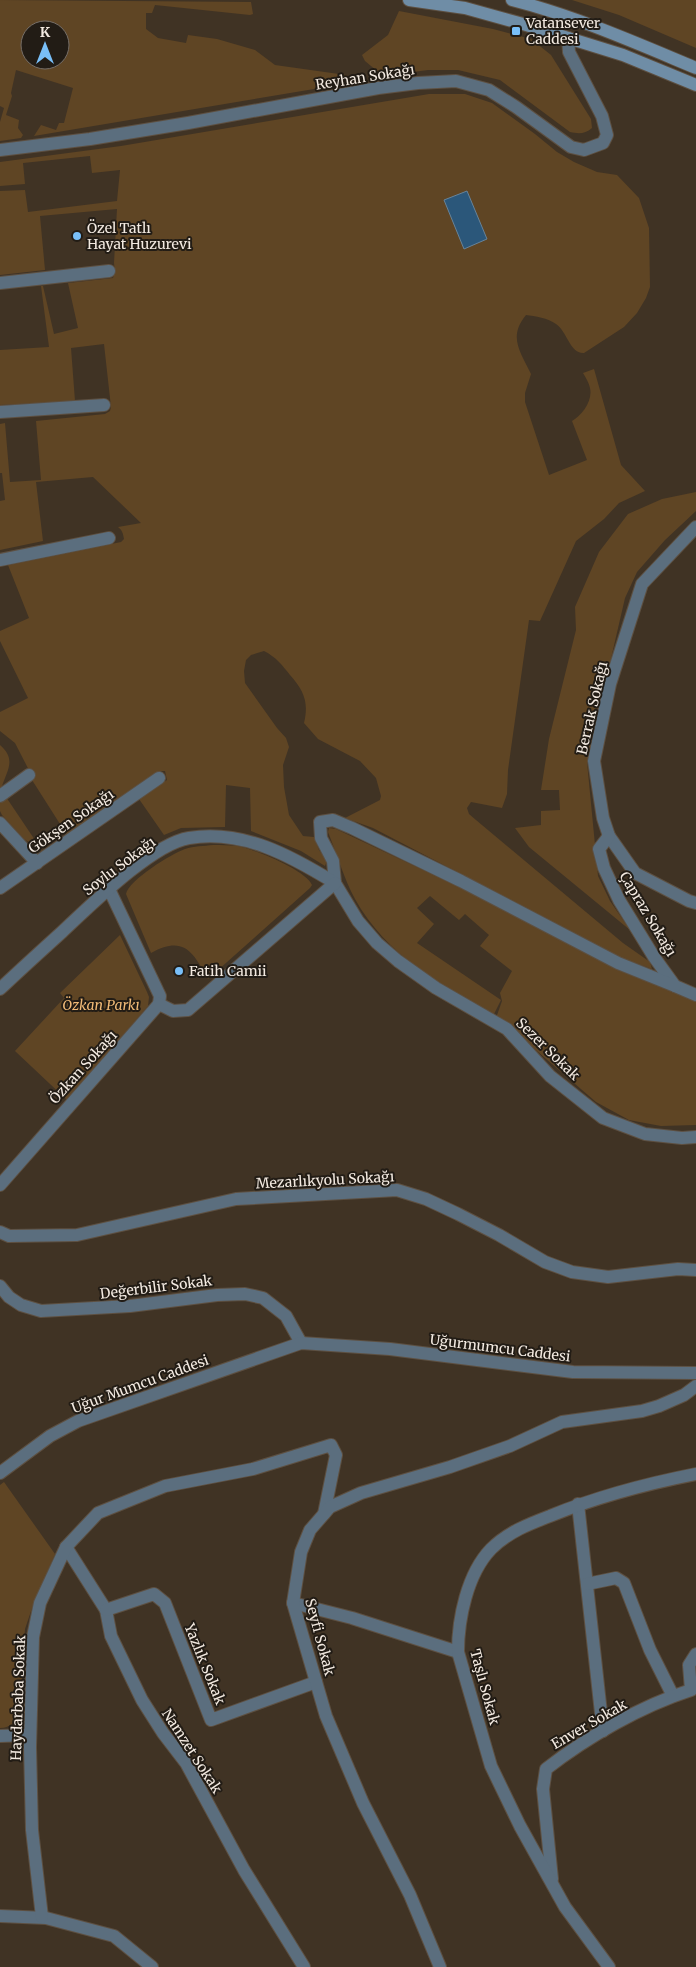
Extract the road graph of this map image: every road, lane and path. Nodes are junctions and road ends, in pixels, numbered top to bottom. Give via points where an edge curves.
1 (409, 0) edge
2 (512, 0) edge
3 (573, 19) junction
4 (568, 38) junction
5 (696, 68) edge
6 (696, 86) edge
7 (0, 150) edge
8 (108, 271) dead end
9 (0, 283) edge
10 (104, 405) dead end
11 (0, 412) edge
12 (696, 527) edge
13 (108, 538) dead end
14 (0, 560) edge
15 (29, 775) dead end
16 (159, 778) dead end
17 (0, 796) edge
18 (0, 823) edge
19 (609, 836) junction
20 (37, 863) junction
21 (335, 883) junction
22 (0, 888) edge
23 (109, 888) junction
24 (696, 903) edge
25 (675, 986) junction
26 (0, 989) edge
27 (696, 994) edge
28 (159, 1004) junction
29 (696, 1137) edge
30 (0, 1185) edge
31 (0, 1232) edge
32 (696, 1270) edge
33 (0, 1286) edge
34 (301, 1343) junction
35 (696, 1373) edge
36 (696, 1386) edge
37 (0, 1473) edge
38 (696, 1474) edge
39 (578, 1504) junction
40 (324, 1514) junction
41 (66, 1547) junction
42 (586, 1584) junction
43 (293, 1603) junction
44 (106, 1610) junction
45 (458, 1652) junction
46 (696, 1654) edge
47 (316, 1682) junction
48 (693, 1693) edge
49 (673, 1696) junction
50 (603, 1731) junction
51 (30, 1735) junction
52 (0, 1736) edge
53 (552, 1882) junction
54 (0, 1916) edge
55 (42, 1918) junction
56 (152, 1967) edge
57 (304, 1967) edge
58 (440, 1967) edge
59 (609, 1967) edge

1 - 4 main road via 480,12
2 - 3 main road
3 - 4 main road
3 - 5 main road
4 - 6 main road via 623,55
4 - 7 street, Reyhan Sokağı via 569,52 602,116 607,135 603,144 584,150 571,147 490,90 456,82 378,88 169,126
8 - 9 street
10 - 11 street
12 - 19 street, Berrak Sokağı via 642,584 610,684 594,761 602,818
13 - 14 street
15 - 17 street
16 - 20 street, Gökşen Sokağı
18 - 20 street
19 - 24 street, Berrak Sokağı via 635,873
19 - 25 street, Çapraz Sokağı via 600,849 604,868 619,900
20 - 22 street, Gökşen Sokağı
21 - 23 street, Soylu Sokağı via 272,849 241,838 212,836 188,838 156,852
21 - 25 street via 333,861 321,838 320,822 333,820 461,881 618,963
21 - 28 street via 188,1010 174,1011
21 - 29 street, Sezer Sokak via 358,921 384,949 436,988 507,1029 550,1076 603,1118 645,1134
23 - 26 street, Soylu Sokağı
23 - 28 street via 160,996
25 - 27 street
28 - 30 street, Özkan Sokağı
31 - 32 street, Mezarlıkyolu Sokağı via 9,1236 77,1235 236,1199 397,1190 426,1199 545,1262 572,1272 608,1277
33 - 34 street, Değerbilir Sokak via 8,1297 21,1305 41,1311 245,1294 264,1298 286,1316
34 - 35 street, Uğurmumcu Caddesi via 390,1349 573,1372
34 - 37 street, Uğur Mumcu Caddesi via 78,1421 50,1436
36 - 40 street, Seyfi Sokak via 684,1395 642,1411 562,1422 510,1446 361,1493 330,1507
38 - 39 street, Taşlı Sokak via 637,1486
39 - 42 street
39 - 45 street, Taşlı Sokak via 508,1534 490,1550 469,1583
40 - 41 street, Haydarbaba Sokak via 336,1455 331,1445 253,1468 165,1486 98,1513
40 - 43 street, Seyfi Sokak via 310,1530 301,1552
41 - 44 street, Namzet Sokak
41 - 51 street, Haydarbaba Sokak via 40,1603 33,1637
42 - 49 street via 616,1578 624,1582 650,1650
42 - 50 street
43 - 45 street
43 - 47 street, Seyfi Sokak
44 - 47 street, Yazlık Sokak via 154,1594 165,1603 211,1720
44 - 57 street, Namzet Sokak via 111,1636 142,1700 186,1763 244,1870
45 - 53 street, Taşlı Sokak via 491,1766
46 - 48 street, Enver Sokak via 689,1665
47 - 58 street, Seyfi Sokak via 326,1716 363,1803 410,1895
48 - 49 street, Enver Sokak
49 - 50 street, Enver Sokak
50 - 53 street, Enver Sokak via 546,1769 543,1789
51 - 52 street
51 - 55 street, Haydarbaba Sokak via 32,1830
53 - 59 street, Taşlı Sokak via 565,1907
54 - 55 street
55 - 56 street via 114,1936

